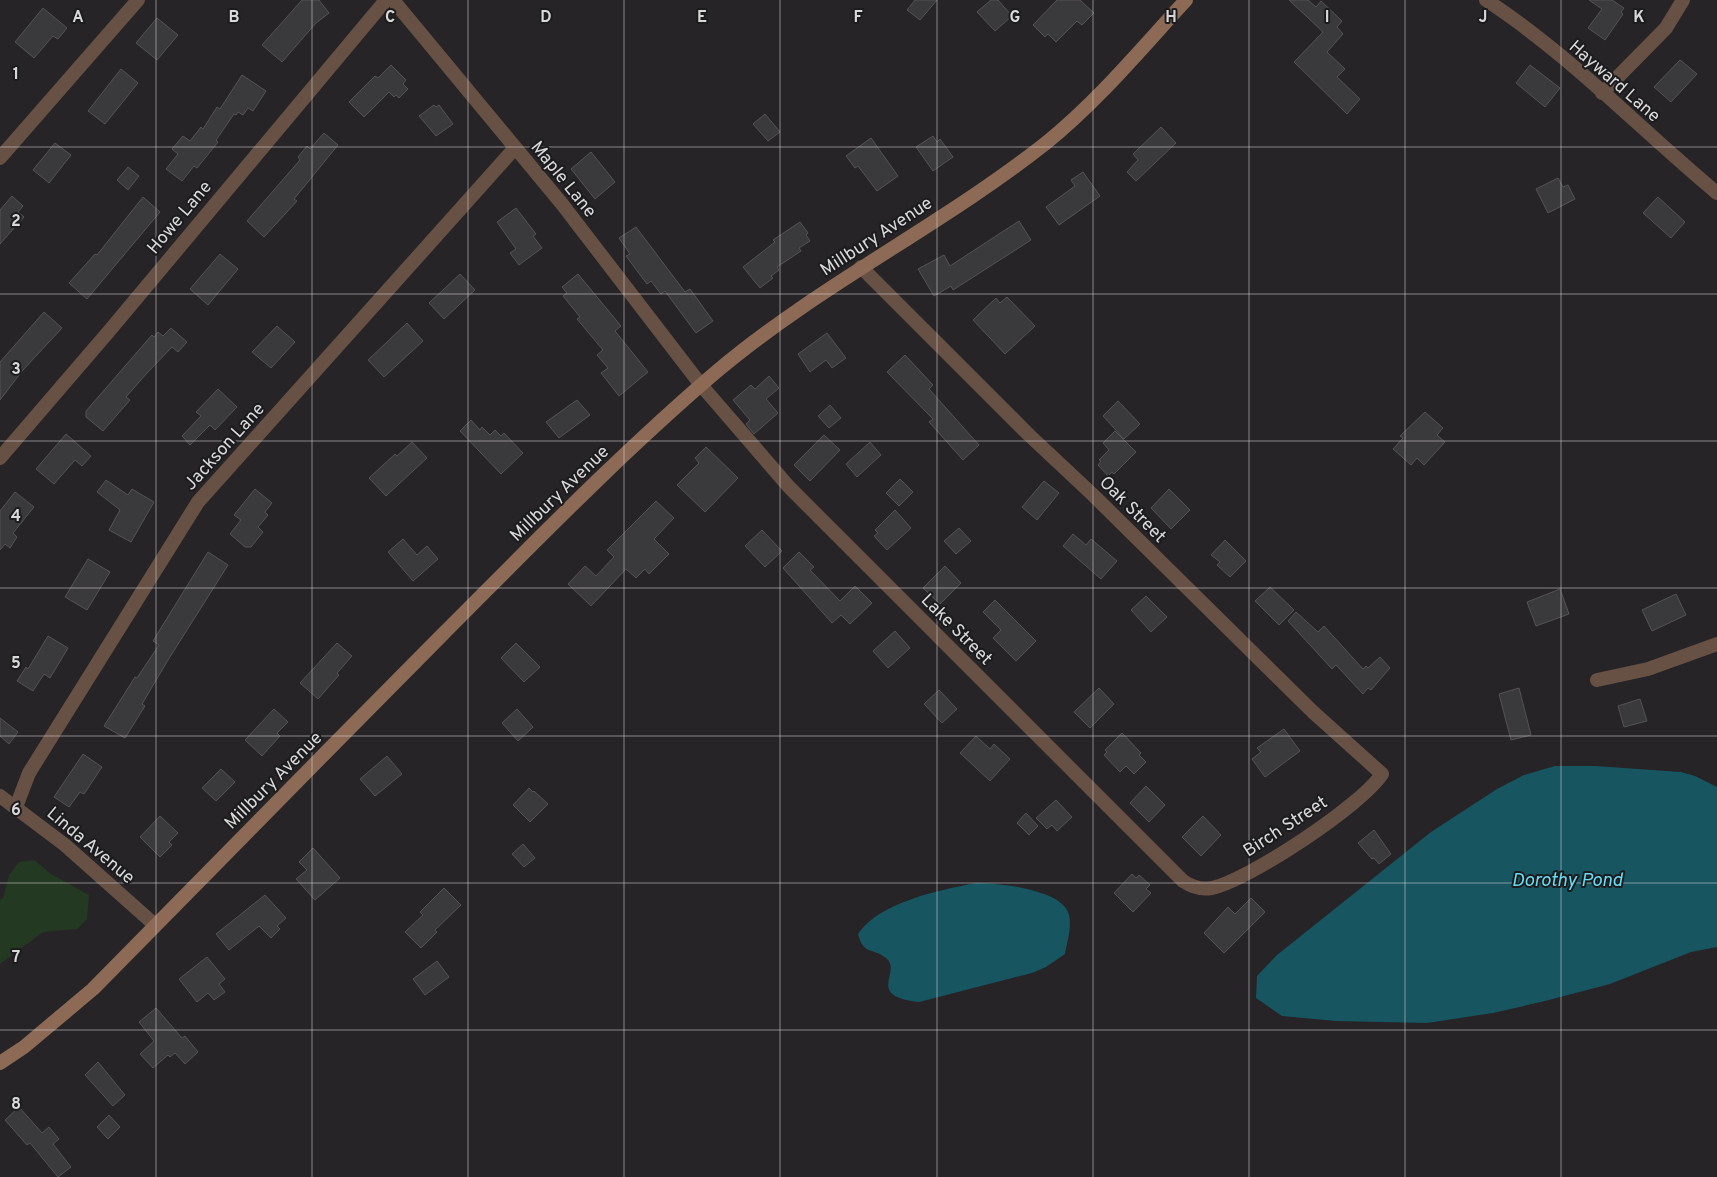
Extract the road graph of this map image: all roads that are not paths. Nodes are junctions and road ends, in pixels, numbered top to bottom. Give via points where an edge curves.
1 (138, 0) edge
2 (386, 0) edge
3 (393, 0) edge
4 (1186, 0) edge
5 (1486, 0) edge
6 (1683, 0) edge
7 (1602, 93) junction
8 (515, 148) junction
9 (0, 158) edge
10 (1717, 193) edge
11 (861, 267) junction
12 (701, 385) junction
13 (0, 458) edge
14 (1717, 644) edge
15 (1597, 680) dead end
16 (1382, 774) joint
17 (0, 796) edge
18 (16, 807) junction
19 (1197, 888) joint
20 (156, 925) junction
21 (0, 1063) edge

1 - 9 street
2 - 13 street, Howe Lane
3 - 8 street, Maple Lane
4 - 11 main road, Millbury Avenue via 1100,94 1047,142 948,212
5 - 7 street, Hayward Lane via 1510,15
6 - 7 street via 1666,28
7 - 10 street, Hayward Lane
8 - 12 street, Maple Lane
8 - 18 street, Jackson Lane via 198,502 28,773
11 - 12 main road, Millbury Avenue via 760,336
11 - 16 street, Oak Street via 1313,712
12 - 19 street, Lake Street via 796,494 1173,873
12 - 20 main road, Millbury Avenue via 574,502
14 - 15 street via 1648,669
16 - 19 street, Birch Street via 1375,786 1271,860 1221,885 1210,889
17 - 18 street, Linda Avenue
18 - 20 street, Linda Avenue via 65,845
20 - 21 main road, Millbury Avenue via 93,989

